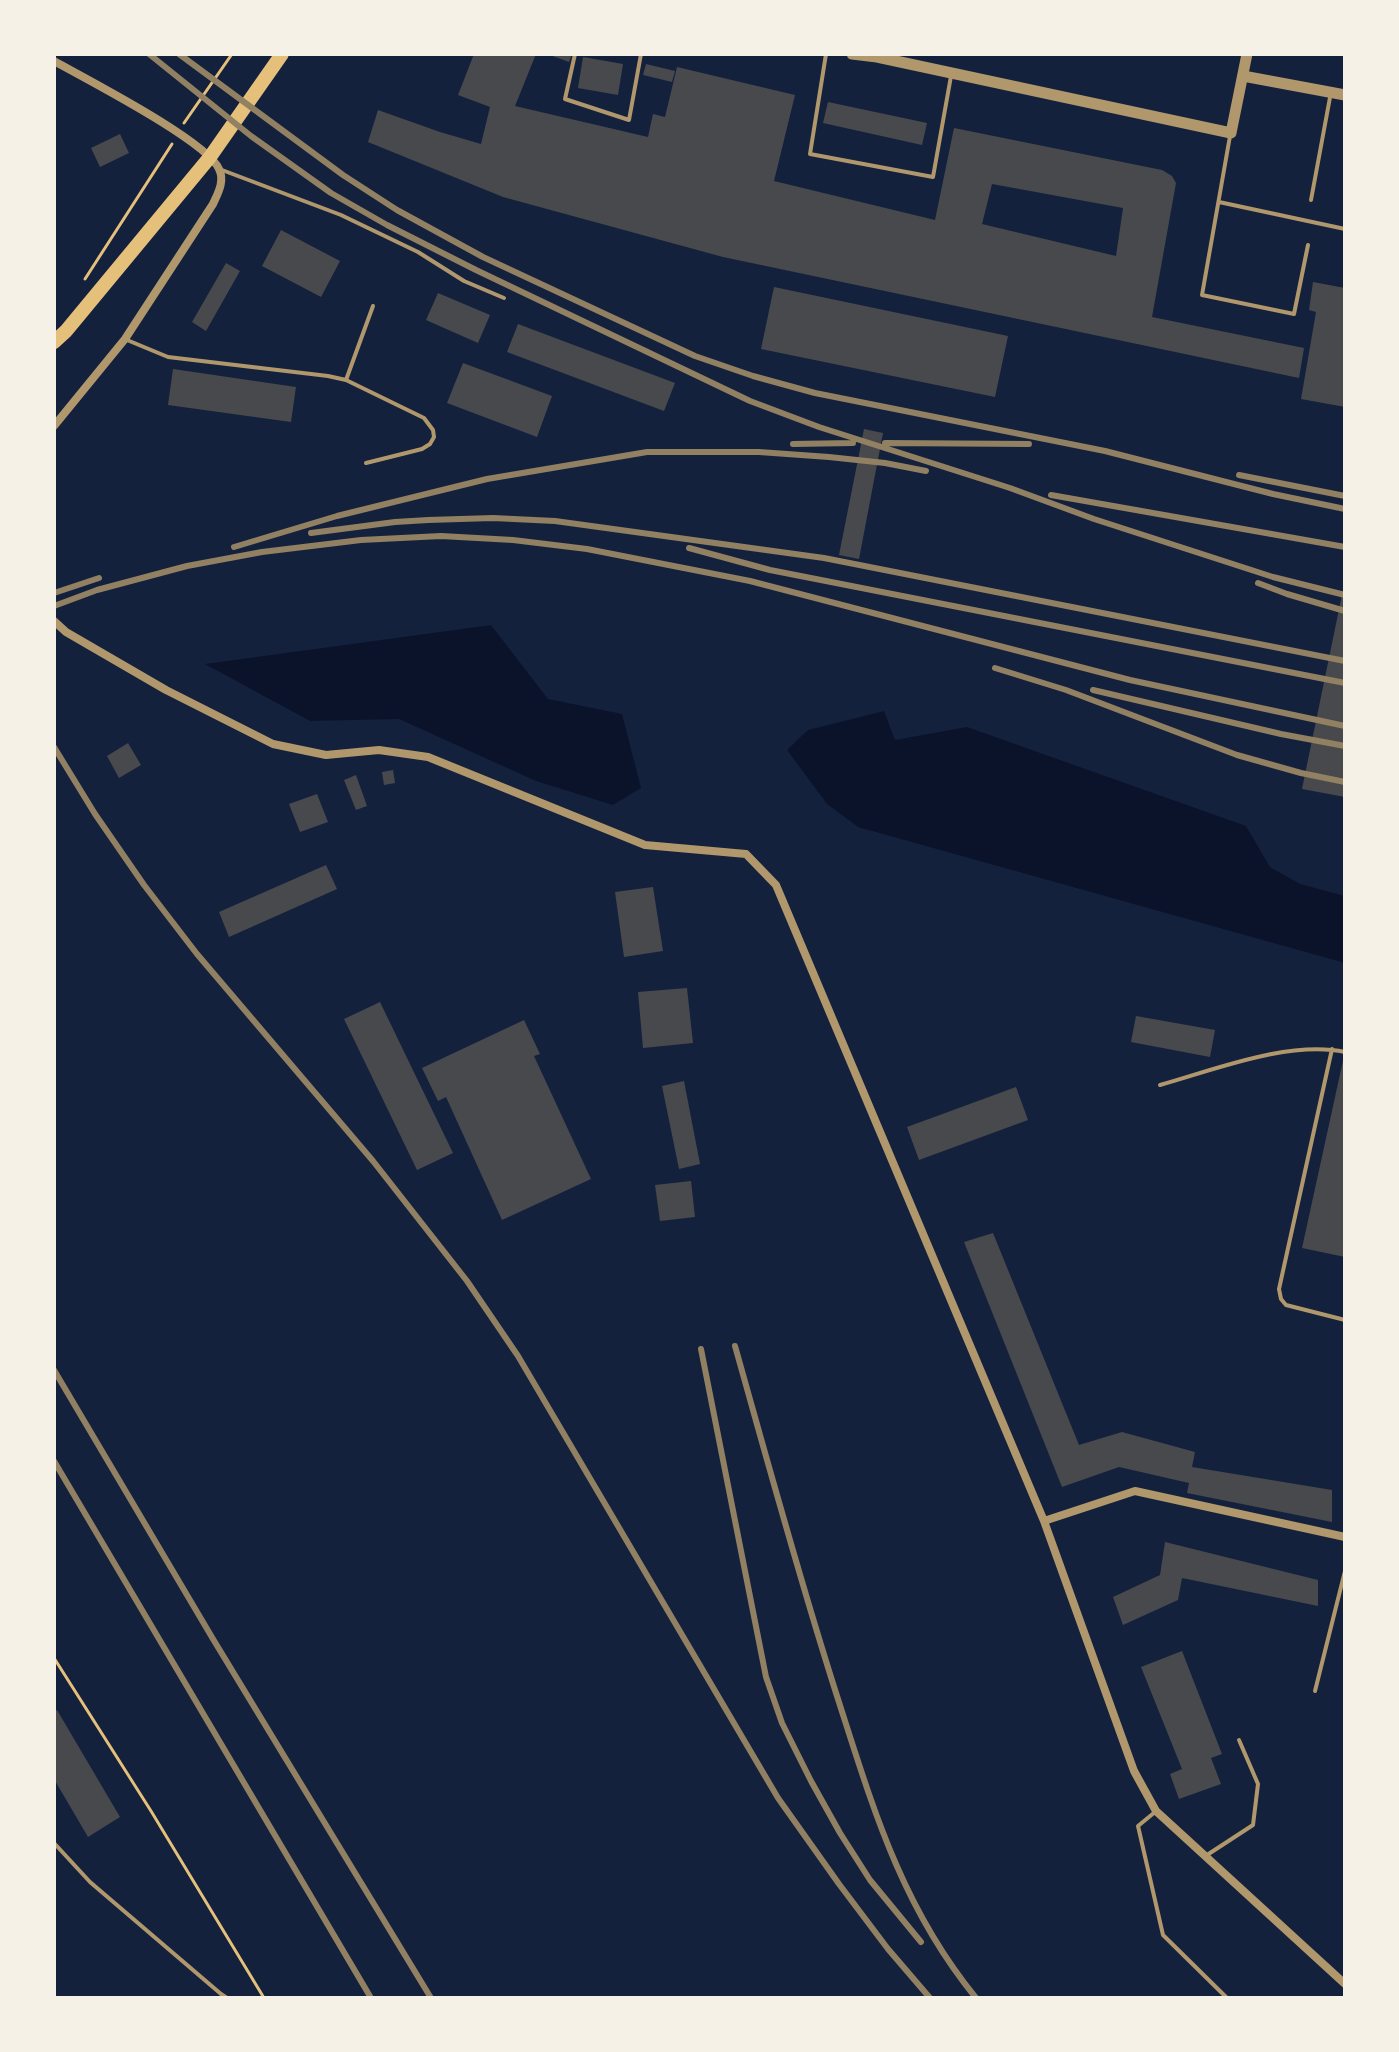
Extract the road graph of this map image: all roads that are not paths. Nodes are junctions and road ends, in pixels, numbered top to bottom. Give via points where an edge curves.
1 (282, 54) edge
2 (575, 54) edge
3 (641, 54) edge
4 (826, 54) edge
5 (852, 54) edge
6 (1247, 54) edge
7 (877, 56) edge
8 (54, 61) edge
9 (951, 74) junction
10 (1243, 76) junction
11 (1331, 92) junction
12 (1345, 95) edge
13 (1231, 133) junction
14 (210, 157) junction
15 (220, 169) junction
16 (1311, 200) dead end
17 (1219, 202) junction
18 (1345, 229) edge
19 (1308, 245) dead end
20 (504, 298) dead end
21 (373, 306) dead end
22 (125, 339) junction
23 (54, 342) edge
24 (346, 380) junction
25 (54, 426) edge
26 (366, 463) dead end
27 (54, 621) edge
28 (1332, 1049) junction
29 (1345, 1052) edge
30 (1160, 1085) dead end
31 (1345, 1320) edge
32 (1044, 1521) junction
33 (1345, 1537) edge
34 (1345, 1571) edge
35 (1315, 1691) dead end
36 (1239, 1740) dead end
37 (1156, 1811) junction
38 (54, 1843) edge
39 (1205, 1856) junction
40 (1345, 1984) edge
41 (227, 1998) edge
42 (1227, 1998) edge

1 - 14 main road
2 - 3 lane via 565,99 629,120
4 - 9 lane via 810,154 933,177
5 - 7 street
6 - 10 street
7 - 9 street
8 - 14 street
9 - 13 street
10 - 11 street
10 - 13 street
11 - 12 street
11 - 16 lane
13 - 17 lane
14 - 15 street
14 - 23 main road
15 - 20 lane via 341,215
15 - 22 street via 222,185 213,204
17 - 18 lane
17 - 19 lane via 1202,295 1294,314
21 - 24 lane
22 - 24 lane via 168,357
22 - 25 street
24 - 26 lane via 424,418 433,430 430,444 422,449
27 - 32 street via 166,690 273,744 326,755 379,750 428,757 645,845 746,854 776,885
28 - 29 lane
28 - 30 lane via 1263,1056
28 - 31 lane via 1279,1289 1286,1305
32 - 33 street via 1135,1491
32 - 37 street via 1134,1771
34 - 35 lane
36 - 39 lane via 1258,1784 1253,1825
37 - 39 street
37 - 42 lane via 1138,1826 1163,1935
38 - 41 lane via 90,1882
39 - 40 street

